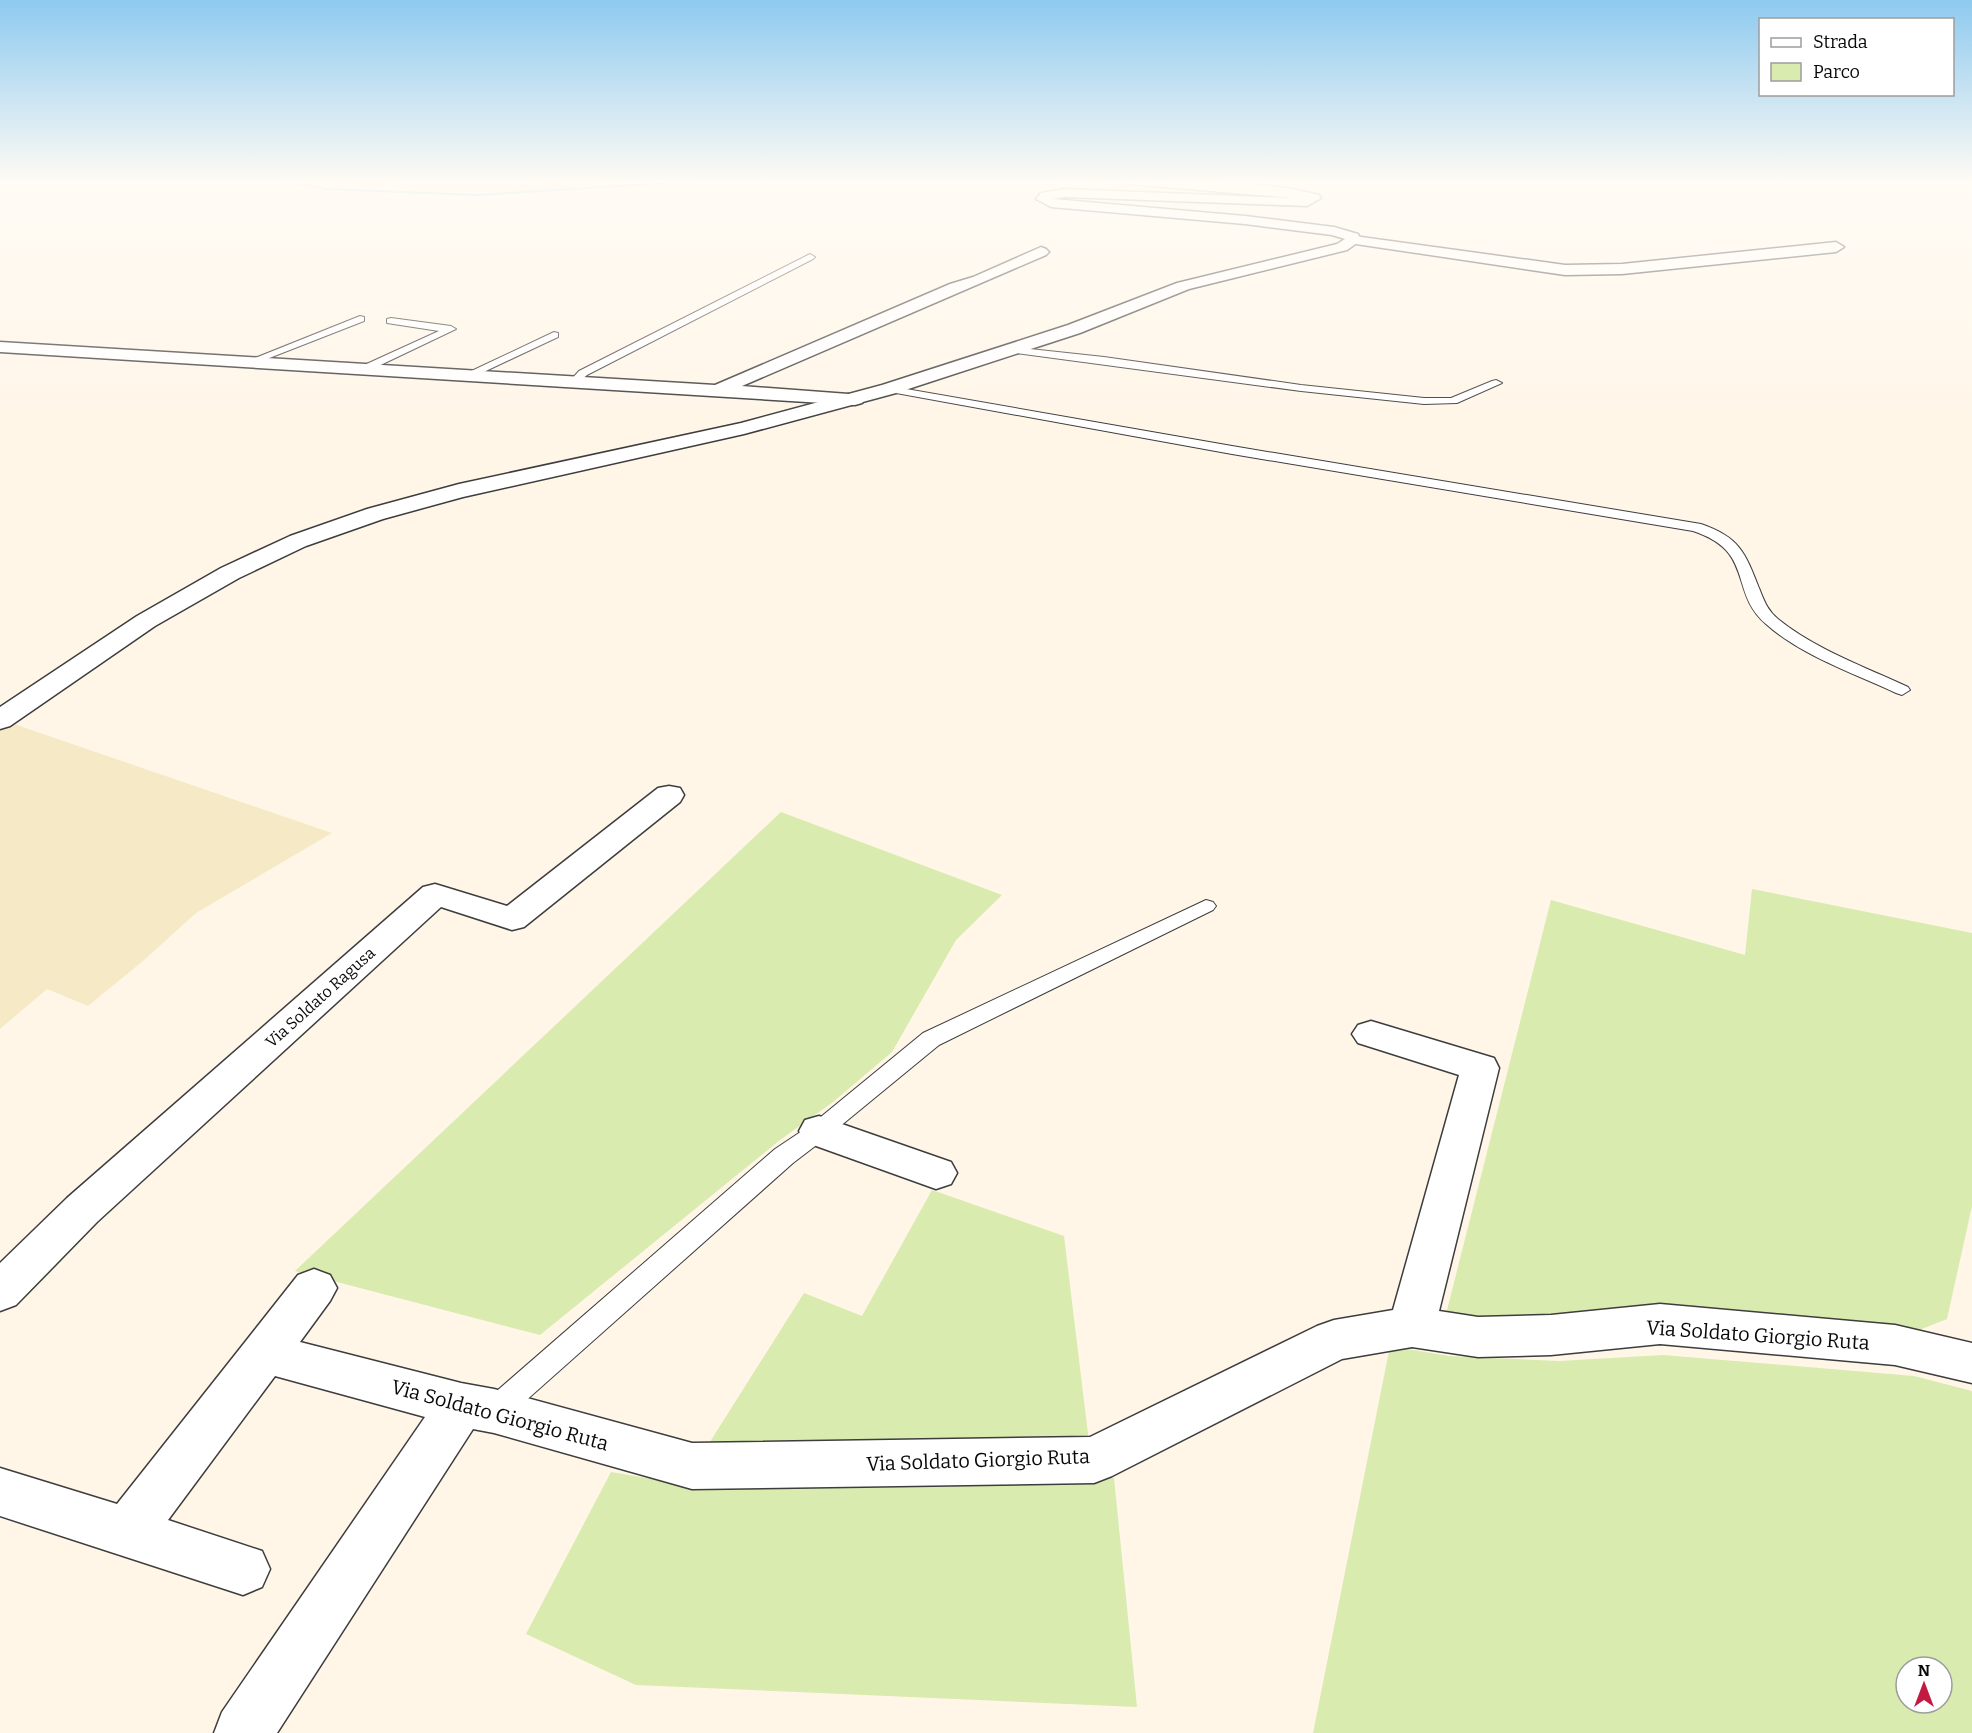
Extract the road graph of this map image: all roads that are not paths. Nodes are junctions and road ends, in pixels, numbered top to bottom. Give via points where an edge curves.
1 (802, 261) edge
2 (1021, 261) edge
3 (1285, 261) edge
4 (1501, 261) edge
5 (1701, 261) edge
6 (360, 319) dead end
7 (392, 321) dead end
8 (554, 335) dead end
9 (0, 348) edge
10 (1012, 350) junction
11 (250, 362) junction
12 (364, 369) junction
13 (469, 375) junction
14 (575, 382) junction
15 (1496, 383) dead end
16 (889, 389) junction
17 (717, 390) junction
18 (855, 399) junction
19 (1902, 690) dead end
20 (0, 720) edge
21 (669, 795) dead end
22 (1206, 906) dead end
23 (1371, 1034) dead end
24 (819, 1131) junction
25 (936, 1173) dead end
26 (314, 1288) dead end
27 (0, 1292) edge
28 (1412, 1327) junction
29 (265, 1353) junction
30 (1972, 1363) edge
31 (478, 1408) junction
32 (0, 1492) edge
33 (127, 1533) junction
34 (243, 1569) dead end
35 (243, 1733) edge

1 - 14 lane via 583,373
2 - 17 street
3 - 10 street via 1183,286
4 - 5 street via 1565,270
6 - 11 lane
7 - 12 lane via 451,329
8 - 13 lane
9 - 11 street
10 - 15 lane via 1424,401 1453,401
10 - 16 street
11 - 12 street
12 - 13 street
13 - 14 street
14 - 17 street
16 - 18 street
16 - 19 lane via 1695,527 1728,540 1736,550 1760,610 1770,622
17 - 18 street
18 - 20 street via 744,428 459,491 298,541 230,573 146,621
21 - 27 street, Via Soldato Ragusa via 512,919 435,894 82,1210
22 - 24 lane via 931,1039
23 - 28 street via 1480,1068
24 - 25 street
24 - 31 lane
26 - 29 street
28 - 30 street, Via Soldato Giorgio Ruta via 1478,1337 1551,1335 1660,1324 1895,1345
28 - 31 street, Via Soldato Giorgio Ruta via 1334,1340 1094,1460 692,1466
29 - 31 street, Via Soldato Giorgio Ruta
29 - 33 street
31 - 35 street
32 - 33 street
33 - 34 street

